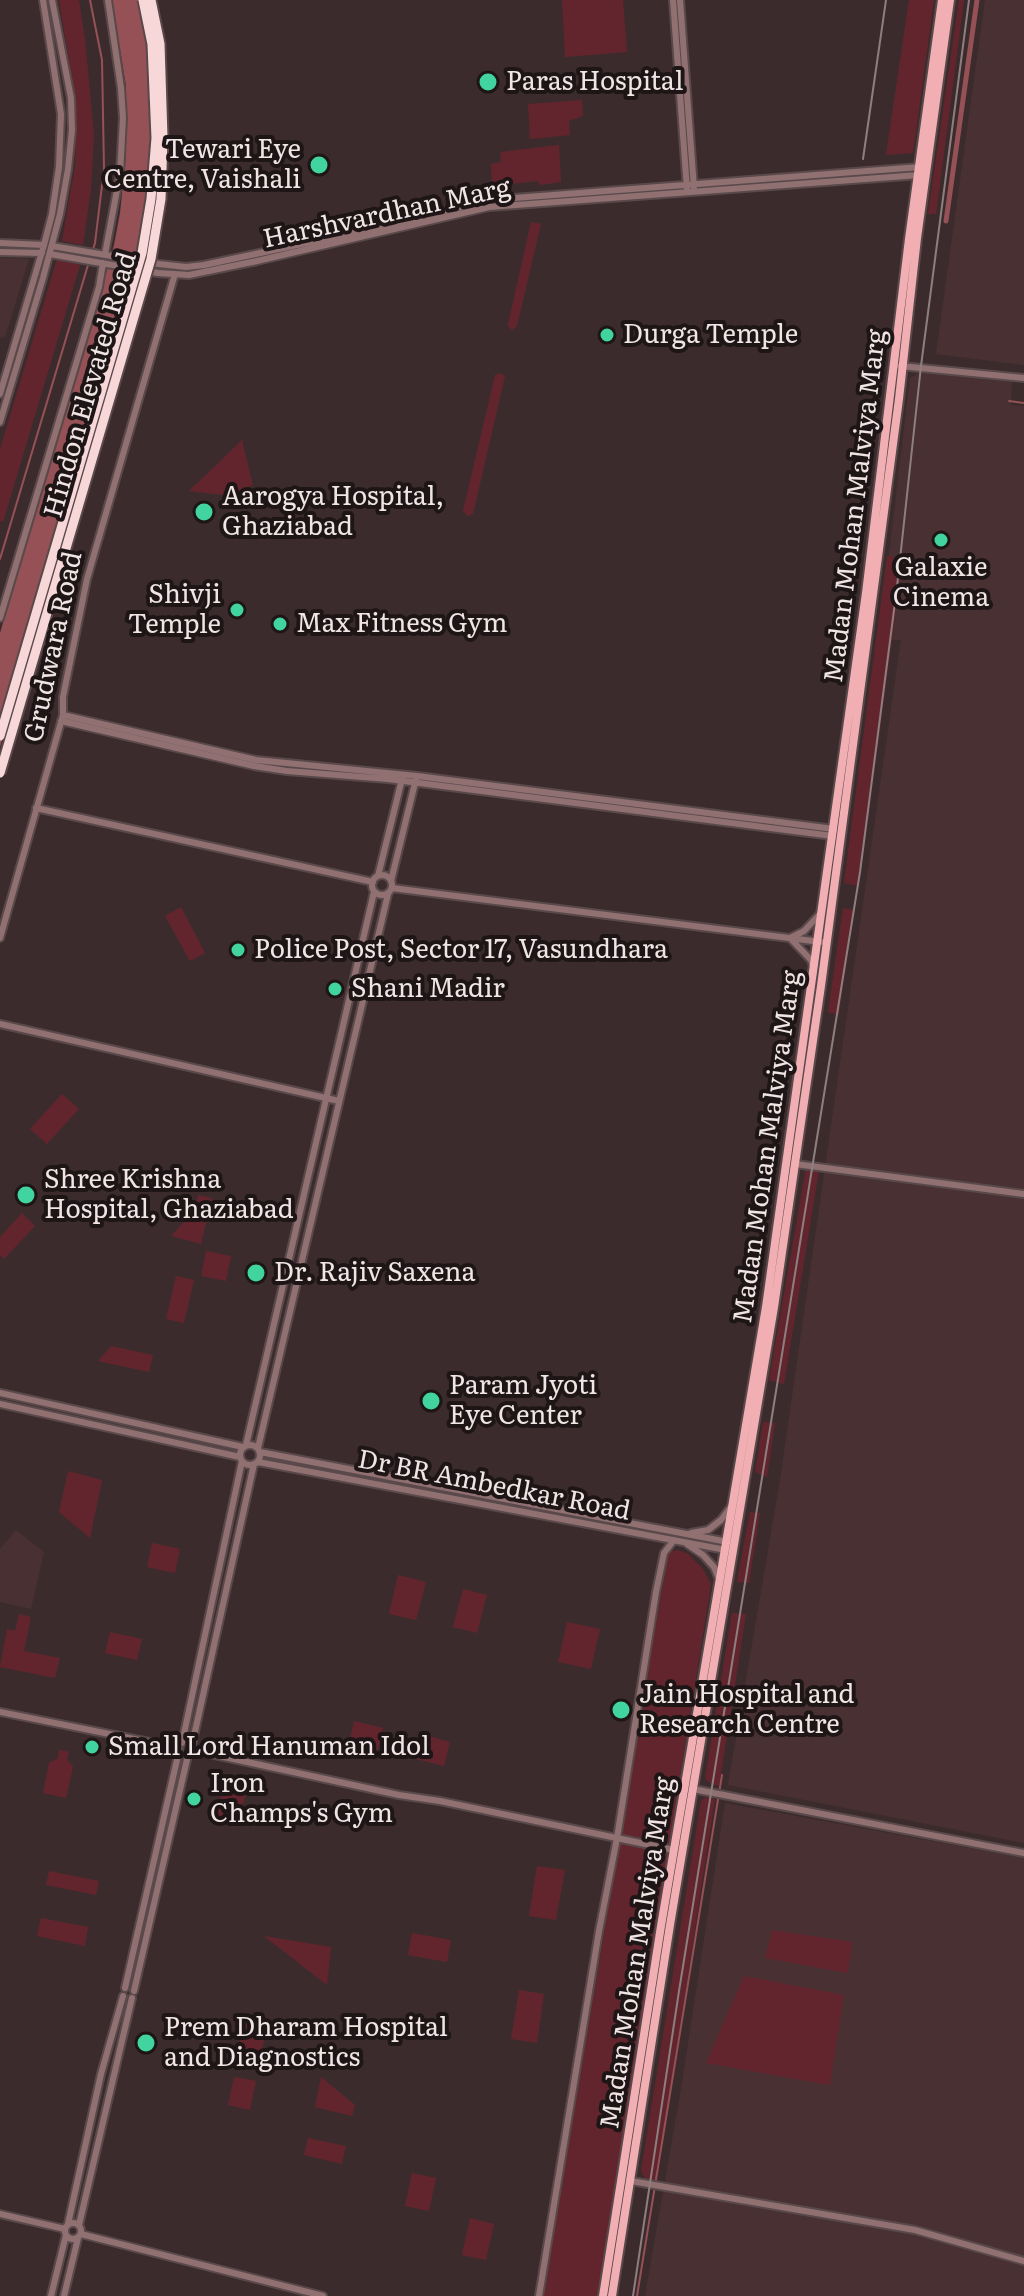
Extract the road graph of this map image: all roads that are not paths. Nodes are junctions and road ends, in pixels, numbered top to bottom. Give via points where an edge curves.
1 (43, 0) edge
2 (52, 0) edge
3 (108, 0) edge
4 (143, 0) edge
5 (151, 0) edge
6 (673, 0) edge
7 (680, 0) edge
8 (942, 0) edge
9 (950, 0) edge
10 (922, 171) junction
11 (691, 189) junction
12 (532, 200) junction
13 (0, 243) edge
14 (48, 245) junction
15 (0, 252) edge
16 (46, 254) junction
17 (103, 259) junction
18 (175, 274) junction
19 (898, 365) junction
20 (1024, 378) edge
21 (0, 394) edge
22 (0, 422) edge
23 (0, 618) edge
24 (62, 718) junction
25 (0, 736) edge
26 (0, 773) edge
27 (402, 778) junction
28 (416, 780) junction
29 (36, 808) junction
30 (833, 832) junction
31 (376, 879) junction
32 (390, 887) junction
33 (374, 892) junction
34 (823, 909) junction
35 (0, 938) edge
36 (790, 938) junction
37 (822, 942) junction
38 (815, 970) junction
39 (0, 1024) edge
40 (327, 1098) junction
41 (339, 1101) junction
42 (795, 1164) junction
43 (1024, 1194) edge
44 (0, 1393) edge
45 (0, 1404) edge
46 (245, 1446) junction
47 (259, 1450) junction
48 (241, 1459) junction
49 (256, 1463) junction
50 (731, 1506) junction
51 (679, 1538) junction
52 (729, 1546) junction
53 (719, 1579) junction
54 (0, 1712) edge
55 (180, 1747) junction
56 (191, 1750) junction
57 (693, 1789) junction
58 (617, 1838) junction
59 (674, 1850) junction
60 (1024, 1853) edge
61 (124, 1992) junction
62 (133, 1995) junction
63 (631, 2181) junction
64 (0, 2214) edge
65 (79, 2225) junction
66 (66, 2230) junction
67 (80, 2236) junction
68 (1024, 2261) edge
69 (51, 2296) edge
70 (64, 2296) edge
71 (323, 2296) edge
72 (539, 2296) edge
73 (603, 2296) edge
74 (612, 2296) edge

1 - 14 street via 61,114
2 - 14 street via 72,113 60,214
3 - 17 street via 123,118 120,174
4 - 25 highway, Hindon Elevated Road, bridge via 152,44 156,138 142,253
5 - 26 highway, Hindon Elevated Road, bridge via 160,44 163,138 161,199 151,259
6 - 11 street
7 - 11 street
8 - 10 main road, Madan Mohan Malviya Marg
9 - 10 main road, Madan Mohan Malviya Marg
10 - 11 street, Harshvardhan Marg
10 - 19 main road, Madan Mohan Malviya Marg
11 - 12 street, Harshvardhan Marg
12 - 17 street, Harshvardhan Marg, bridge via 488,200 204,265
12 - 18 street, Harshvardhan Marg via 217,270
13 - 14 street, Harshvardhan Marg
14 - 16 street
14 - 17 street, Harshvardhan Marg
15 - 16 street, Harshvardhan Marg
16 - 17 street, Harshvardhan Marg
16 - 21 street
16 - 22 street
17 - 18 street, Harshvardhan Marg, bridge
17 - 23 street via 92,312
18 - 24 street, Grudwara Road via 87,579
19 - 20 street
19 - 30 main road, Madan Mohan Malviya Marg
19 - 37 main road, Madan Mohan Malviya Marg
24 - 27 street via 254,766
24 - 29 street, Grudwara Road
27 - 28 street
27 - 31 street
28 - 30 street
28 - 32 street
29 - 31 street
29 - 35 street, Grudwara Road
30 - 34 main road, Madan Mohan Malviya Marg
31 - 32 street via 387,877
31 - 33 street
32 - 33 street via 382,896
32 - 36 street
32 - 41 street
33 - 40 street
34 - 36 street
34 - 37 main road, Madan Mohan Malviya Marg
36 - 37 street
36 - 38 street
37 - 38 main road, Madan Mohan Malviya Marg
37 - 42 main road, Madan Mohan Malviya Marg
38 - 50 main road, Madan Mohan Malviya Marg
39 - 40 street
40 - 41 street
40 - 46 street
41 - 47 street
42 - 43 street
42 - 52 main road, Madan Mohan Malviya Marg
44 - 46 street
45 - 48 street
46 - 47 street
46 - 48 street
47 - 49 street
47 - 51 street, Dr BR Ambedkar Road
48 - 49 street
48 - 55 street
49 - 51 street, Dr BR Ambedkar Road
49 - 56 street
50 - 51 street via 708,1530
50 - 52 main road, Madan Mohan Malviya Marg
51 - 52 street, Dr BR Ambedkar Road
51 - 53 street via 703,1555
51 - 58 street via 664,1553
52 - 53 main road, Madan Mohan Malviya Marg
52 - 57 main road, Madan Mohan Malviya Marg
53 - 59 main road, Madan Mohan Malviya Marg
54 - 55 street
55 - 56 street via 182,1754
55 - 56 street via 188,1742
55 - 61 street
56 - 58 street
56 - 62 street
57 - 60 street
57 - 63 main road, Madan Mohan Malviya Marg
58 - 59 street
58 - 72 street
59 - 73 main road, Madan Mohan Malviya Marg
61 - 62 street via 128,2000
61 - 66 street
62 - 65 street
63 - 68 street via 915,2230
63 - 74 main road, Madan Mohan Malviya Marg
64 - 66 street
65 - 66 street via 73,2222
65 - 67 street
66 - 67 street via 73,2239
66 - 69 street
67 - 70 street
67 - 71 street

